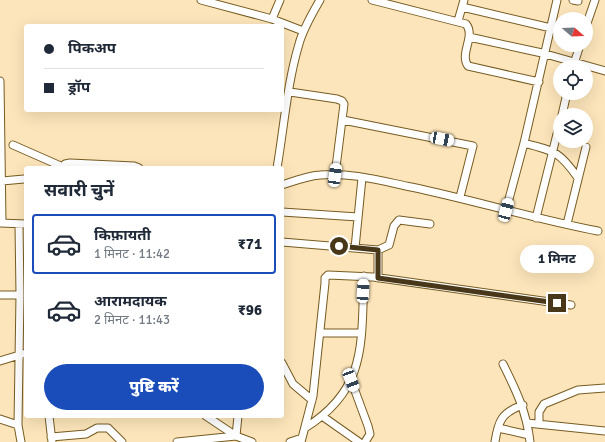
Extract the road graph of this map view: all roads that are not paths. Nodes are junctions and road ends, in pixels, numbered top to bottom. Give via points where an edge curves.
1 (201, 0) edge
2 (280, 0) edge
3 (320, 0) edge
4 (372, 0) edge
5 (557, 0) edge
6 (596, 0) edge
7 (463, 3) edge
8 (591, 12) edge
9 (272, 19) junction
10 (458, 21) junction
11 (550, 28) junction
12 (303, 31) junction
13 (469, 37) junction
14 (545, 54) junction
15 (562, 60) edge
16 (593, 68) edge
17 (605, 71) edge
18 (0, 81) edge
19 (538, 82) junction
20 (290, 92) junction
21 (343, 120) junction
22 (524, 143) junction
23 (13, 145) dead end
24 (554, 148) edge
25 (586, 148) edge
26 (553, 151) junction
27 (60, 166) edge
28 (63, 166) edge
29 (89, 166) edge
30 (134, 166) edge
31 (277, 166) edge
32 (335, 175) junction
33 (362, 178) junction
34 (578, 178) junction
35 (24, 179) dead end
36 (2, 181) junction
37 (284, 184) edge
38 (460, 198) junction
39 (506, 210) junction
40 (284, 212) edge
41 (358, 217) junction
42 (536, 218) junction
43 (1, 224) edge
44 (22, 224) edge
45 (430, 224) dead end
46 (567, 224) junction
47 (598, 231) dead end
48 (284, 242) edge
49 (355, 248) junction
50 (378, 250) junction
51 (364, 276) junction
52 (378, 278) junction
53 (0, 295) edge
54 (20, 295) junction
55 (571, 305) dead end
56 (320, 333) junction
57 (361, 333) junction
58 (23, 354) edge
59 (0, 362) edge
60 (503, 364) dead end
61 (284, 367) edge
62 (351, 380) junction
63 (605, 388) edge
64 (312, 400) junction
65 (522, 405) junction
66 (322, 416) junction
67 (49, 418) edge
68 (209, 418) edge
69 (238, 418) edge
70 (0, 419) edge
71 (527, 423) junction
72 (539, 424) junction
73 (18, 425) junction
74 (305, 428) junction
75 (498, 428) junction
76 (605, 431) edge
77 (236, 436) junction
78 (530, 438) edge
79 (51, 439) edge
80 (302, 440) edge
81 (21, 442) edge
82 (122, 442) edge
83 (177, 442) edge
84 (252, 442) edge
85 (290, 442) edge
86 (359, 442) edge
87 (365, 442) edge
88 (495, 442) edge

1 - 9 street
2 - 9 street
3 - 12 street
4 - 10 street
5 - 11 street
6 - 8 street
7 - 10 street
7 - 11 street
9 - 12 street
10 - 13 street via 469,27
11 - 14 street
12 - 20 street
13 - 14 street
13 - 19 street via 465,58 468,66
14 - 15 street
14 - 19 street
16 - 17 street
18 - 36 street
19 - 22 street
20 - 21 street via 342,101
20 - 31 street
21 - 32 street
21 - 38 street via 473,146
22 - 26 street
22 - 39 street
23 - 27 street
24 - 26 street
25 - 34 street
26 - 34 street via 564,158
26 - 42 street
28 - 29 street via 70,163
29 - 30 street
32 - 33 street
32 - 37 street via 311,176
33 - 38 street
33 - 41 street
34 - 46 street
35 - 36 street
36 - 43 street
38 - 39 street
39 - 42 street
40 - 41 street
41 - 49 street
42 - 46 street
43 - 44 street
44 - 54 street
45 - 50 street via 399,220 394,226 389,245
46 - 47 street
48 - 49 street
49 - 50 street
50 - 52 street
51 - 52 street
51 - 56 street via 332,274 325,278
51 - 57 street
52 - 55 street
53 - 54 street
54 - 58 street
56 - 57 street
56 - 64 street
57 - 62 street via 358,361
58 - 59 street
58 - 73 street
60 - 65 street
61 - 64 street via 293,384
62 - 66 street via 336,403
62 - 87 street via 370,434
63 - 72 street via 578,390 544,404 539,412
64 - 74 street
65 - 71 street
65 - 75 street via 509,410
66 - 74 street
66 - 86 street
67 - 79 street
68 - 77 street
69 - 77 street
70 - 73 street
71 - 72 street
71 - 78 street
72 - 76 street
73 - 81 street
74 - 80 street
75 - 78 street
75 - 88 street
77 - 83 street
77 - 84 street
79 - 82 street via 86,434 97,428 108,428
80 - 85 street

